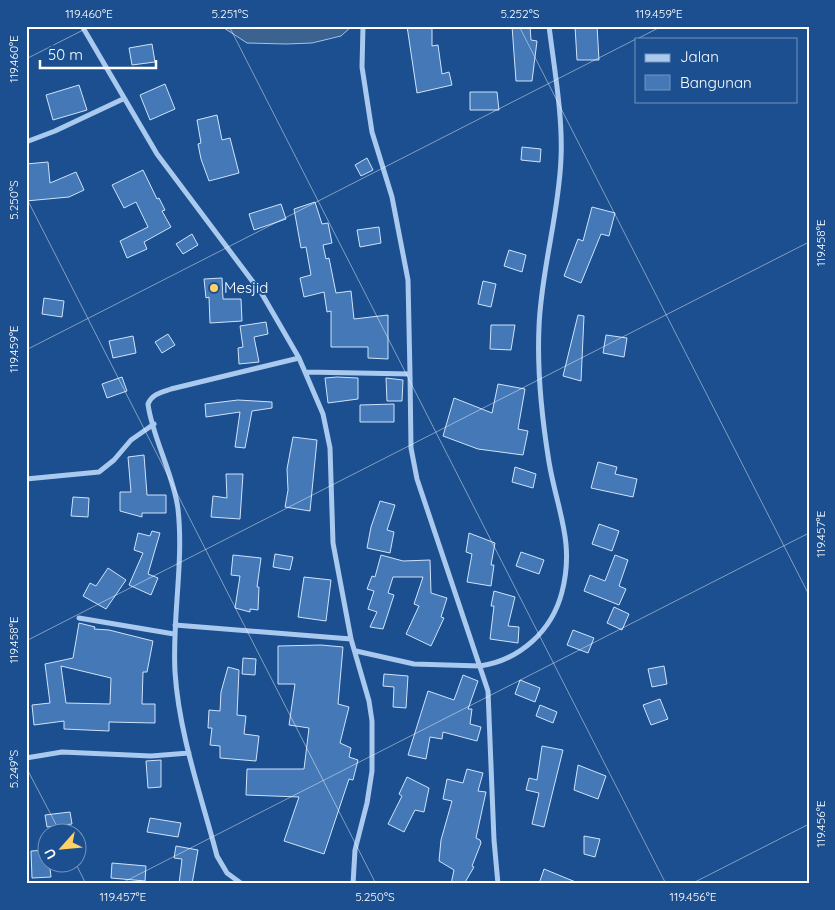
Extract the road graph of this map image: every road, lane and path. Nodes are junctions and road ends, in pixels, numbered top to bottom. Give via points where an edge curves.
1 (82, 26) edge
2 (363, 26) edge
3 (549, 26) edge
4 (123, 99) junction
5 (26, 142) edge
6 (299, 358) junction
7 (306, 372) junction
8 (410, 374) junction
9 (154, 424) junction
10 (26, 479) edge
11 (79, 618) dead end
12 (175, 625) junction
13 (174, 634) junction
14 (351, 639) junction
15 (356, 651) junction
16 (480, 666) junction
17 (189, 752) junction
18 (26, 758) edge
19 (242, 884) edge
20 (353, 884) edge
21 (498, 884) edge

1 - 4 street
2 - 8 street via 362,67 372,132 392,197 408,280
3 - 16 street via 561,157 539,326 541,387 548,460 566,535 567,571 554,615 536,638 507,659
4 - 5 street via 55,132
4 - 6 street via 183,191 262,294
6 - 7 street
6 - 9 street via 162,392 148,404
7 - 8 street
7 - 14 street via 328,430 331,526
8 - 16 street via 411,448 417,479
9 - 10 street via 131,440 99,472
9 - 12 street via 177,507 180,549
11 - 13 street
12 - 13 street
12 - 14 street
13 - 17 street via 180,716
14 - 15 street
15 - 16 street via 414,664
15 - 20 street via 369,701 373,740 372,771 355,850
16 - 21 street via 488,691
17 - 18 street via 151,756 62,752
17 - 19 street via 217,856 227,873

